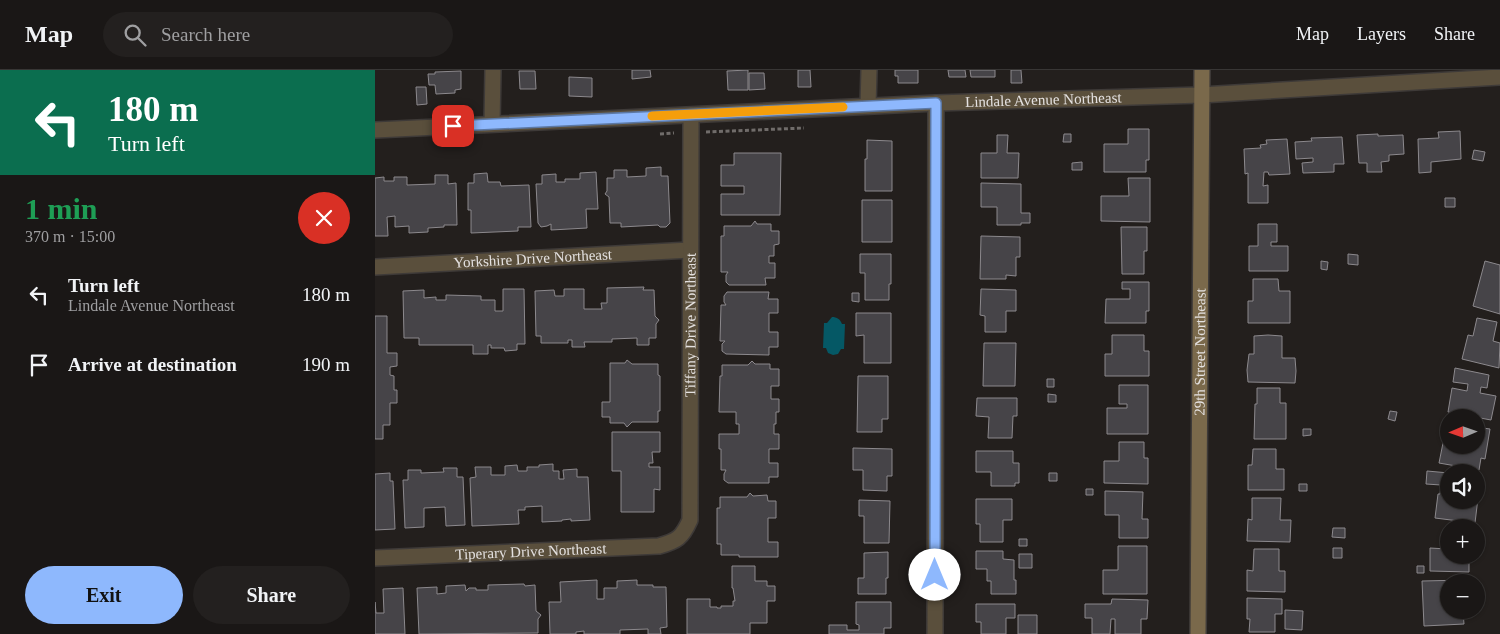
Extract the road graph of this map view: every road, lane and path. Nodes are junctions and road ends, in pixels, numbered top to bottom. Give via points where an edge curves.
1 (493, 70) edge
2 (869, 70) edge
3 (1202, 70) edge
4 (1500, 77) edge
5 (1201, 95) junction
6 (936, 103) junction
7 (869, 106) junction
8 (691, 115) junction
9 (492, 124) junction
10 (804, 128) dead end
11 (375, 130) edge
12 (706, 132) dead end
13 (690, 250) junction
14 (375, 267) edge
15 (684, 534) joint
16 (375, 558) edge
17 (935, 634) edge
18 (1199, 634) edge

1 - 9 street
2 - 7 street
3 - 5 main road, 29th Street Northeast
4 - 5 street, Lindale Avenue Northeast
5 - 6 street, Lindale Avenue Northeast
5 - 18 main road, 29th Street Northeast
6 - 7 street, Lindale Avenue Northeast
6 - 17 street
7 - 8 street, Lindale Avenue Northeast
8 - 9 street, Lindale Avenue Northeast
8 - 13 street, Tiffany Drive Northeast
9 - 11 street, Lindale Avenue Northeast
10 - 12 path
13 - 14 street, Yorkshire Drive Northeast
13 - 15 street, Tiffany Drive Northeast via 690,520
15 - 16 street, Tiperary Drive Northeast via 674,542 659,546

